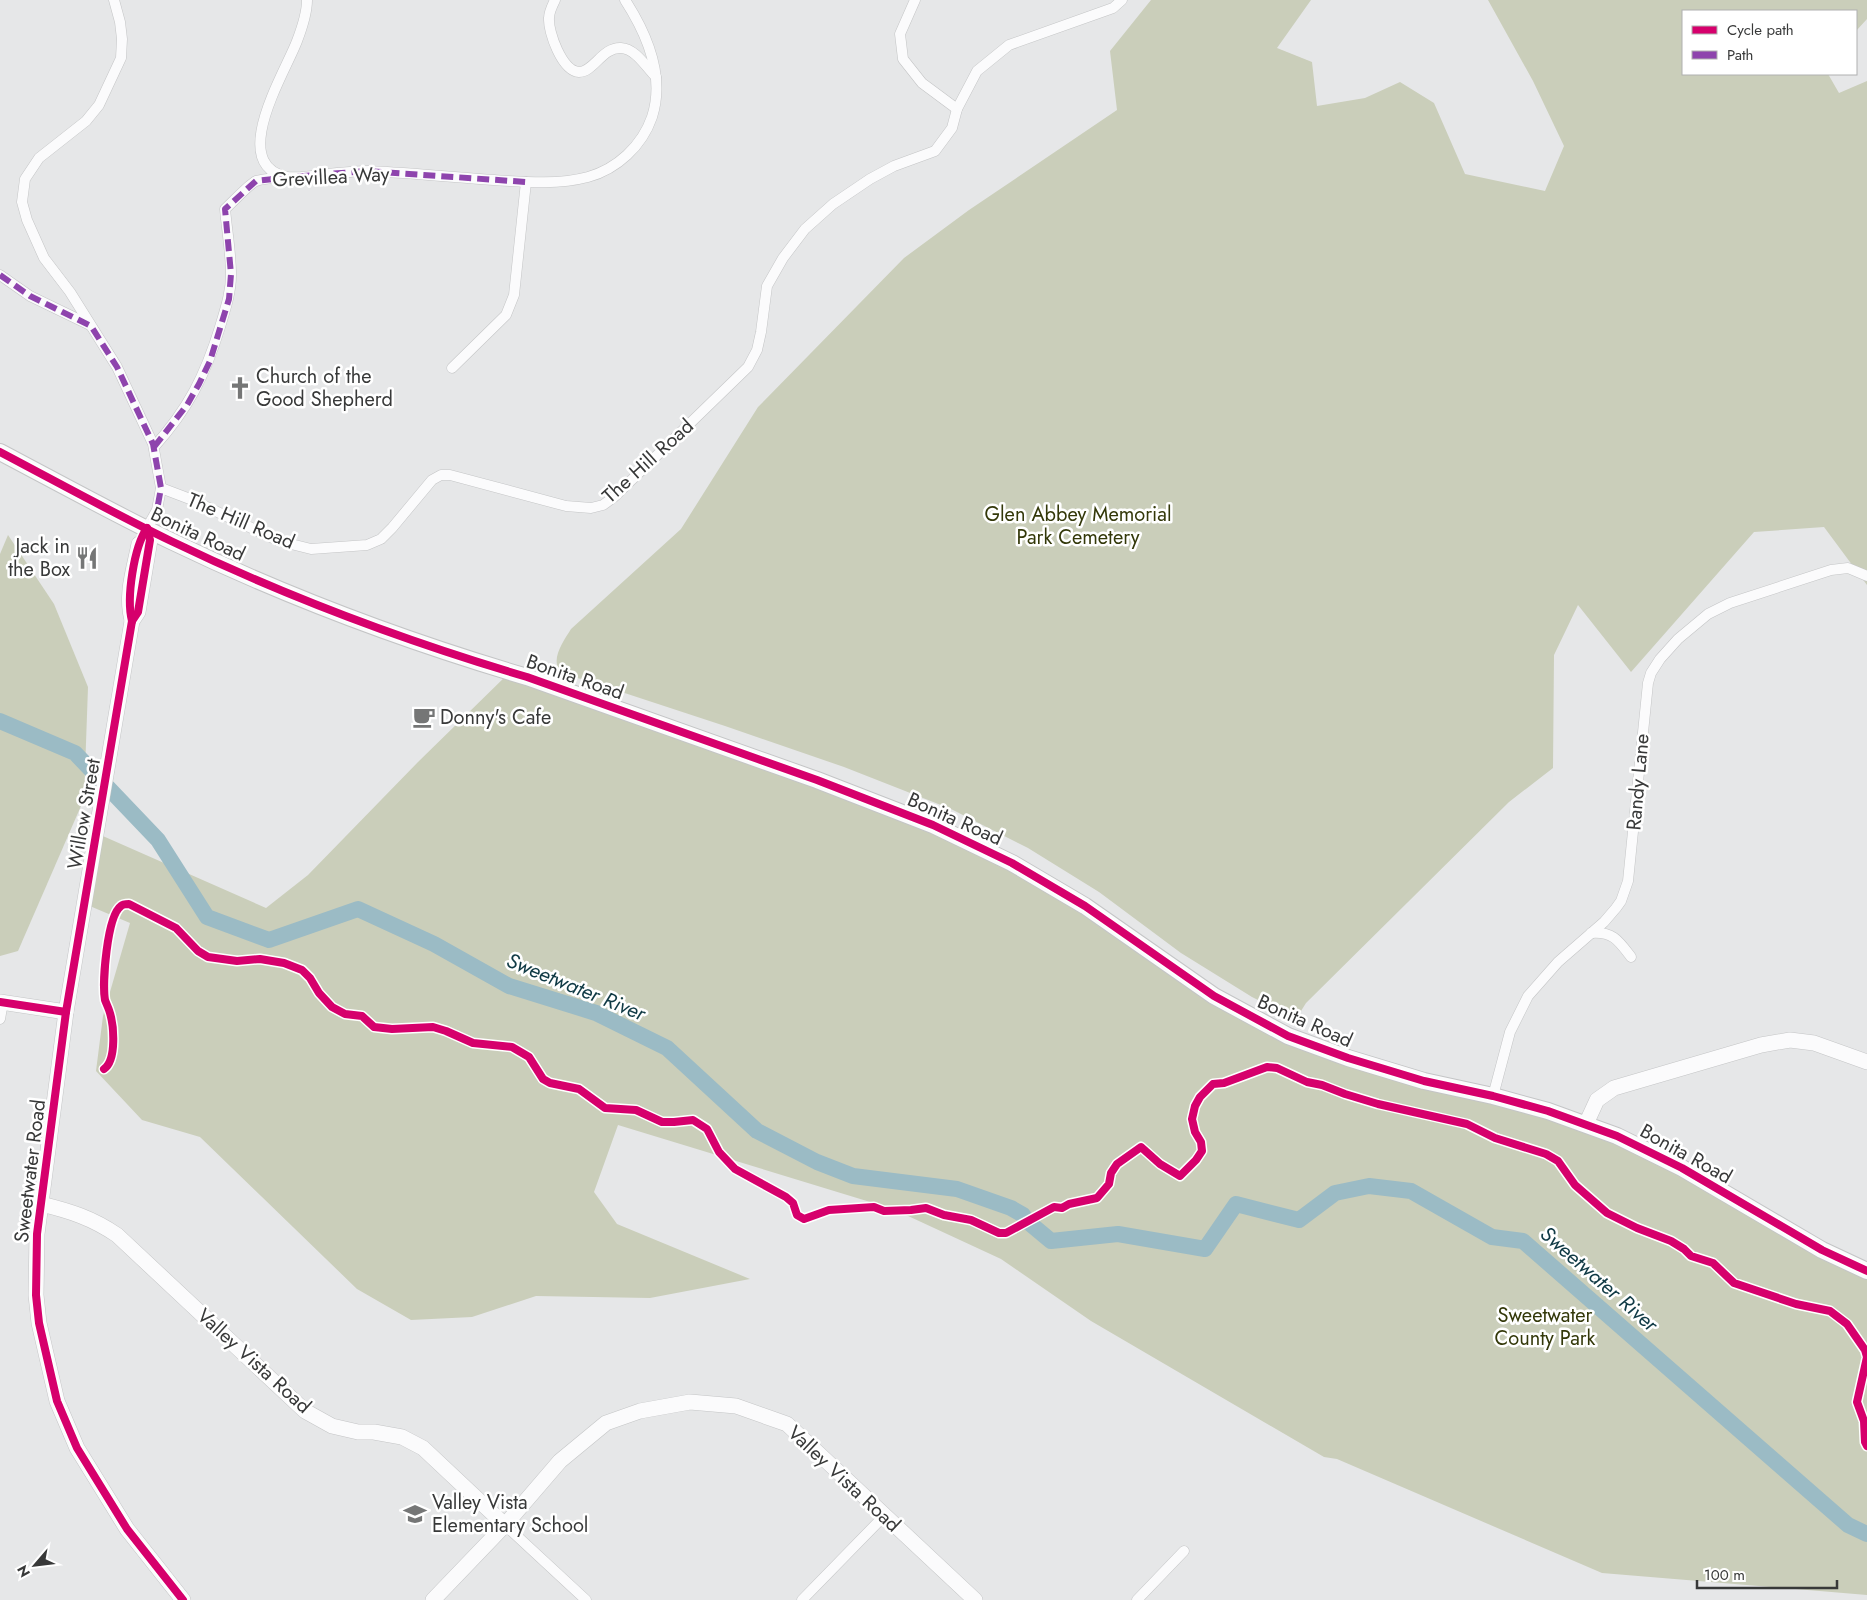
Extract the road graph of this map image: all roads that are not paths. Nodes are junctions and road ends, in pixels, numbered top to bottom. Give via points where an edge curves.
1 (114, 0) edge
2 (307, 0) edge
3 (555, 0) edge
4 (625, 0) edge
5 (915, 0) edge
6 (1122, 0) edge
7 (657, 78) junction
8 (957, 109) junction
9 (290, 178) junction
10 (526, 182) junction
11 (0, 275) edge
12 (90, 326) junction
13 (452, 368) dead end
14 (154, 447) junction
15 (0, 452) edge
16 (161, 488) junction
17 (147, 528) junction
18 (1867, 568) edge
19 (1855, 571) junction
20 (1867, 576) edge
21 (1591, 933) junction
22 (1632, 956) dead end
23 (1, 1002) edge
24 (66, 1012) junction
25 (0, 1018) edge
26 (1867, 1062) edge
27 (1492, 1096) junction
28 (1586, 1124) junction
29 (41, 1204) junction
30 (1867, 1270) edge
31 (884, 1516) junction
32 (505, 1525) junction
33 (1184, 1551) dead end
34 (183, 1600) edge
35 (433, 1600) edge
36 (586, 1600) edge
37 (802, 1600) edge
38 (975, 1600) edge
39 (1137, 1600) edge

1 - 12 street via 120,22 121,58 99,105 86,121 39,158 25,179 22,202 44,258
2 - 9 street via 298,40 268,104 260,146 264,164 278,175
3 - 7 street via 548,19 550,31 567,66 578,72 585,71 603,54 620,48 629,49
4 - 7 street, Grevillea Way via 638,22
5 - 8 street via 900,34 903,59 922,83
6 - 8 street, The Hill Road via 1113,8 1009,45 977,71
7 - 10 street, Grevillea Way via 651,120 641,139 623,159 588,177
8 - 16 street, The Hill Road via 952,128 935,151 870,179 805,228 767,286 757,350 748,367 603,505 591,508 566,506 440,475 381,539 367,545 311,549 279,541
9 - 10 street, Grevillea Way via 367,171
9 - 14 street, Grevillea Way via 256,181 225,209 231,274 229,299 210,361 199,384
10 - 13 street via 514,295 506,315
11 - 12 street via 30,296
12 - 14 street via 117,368
14 - 16 street
15 - 17 main road, Bonita Road
16 - 17 street via 157,510
17 - 24 street, Willow Street via 150,540 138,612 132,621
17 - 27 main road, Bonita Road via 290,594 817,780 933,825 1020,867 1085,906 1204,990 1288,1036 1348,1058
18 - 19 street
19 - 20 street, Randy Lane
19 - 21 street, Randy Lane via 1848,568 1831,570 1730,603 1708,614 1660,659 1648,683 1628,881 1621,901
21 - 22 street via 1602,932 1617,939
21 - 27 street, Randy Lane via 1558,962 1528,996 1510,1032
23 - 24 street
23 - 25 street
24 - 29 street, Sweetwater Road
26 - 28 street via 1814,1044 1790,1040 1761,1045 1614,1088 1597,1100
27 - 28 main road, Bonita Road
28 - 30 main road, Bonita Road via 1661,1156 1822,1250
29 - 32 street, Valley Vista Road via 70,1211 99,1223 117,1235 305,1411 332,1426 402,1437 423,1448
29 - 34 street, Sweetwater Road via 36,1295 57,1401 77,1448 118,1515
31 - 32 street, Valley Vista Road via 787,1424 736,1406 690,1402 640,1410 606,1423 560,1461
31 - 37 street
31 - 38 street, Valley Vista Road
32 - 35 street
32 - 36 street
33 - 39 street

